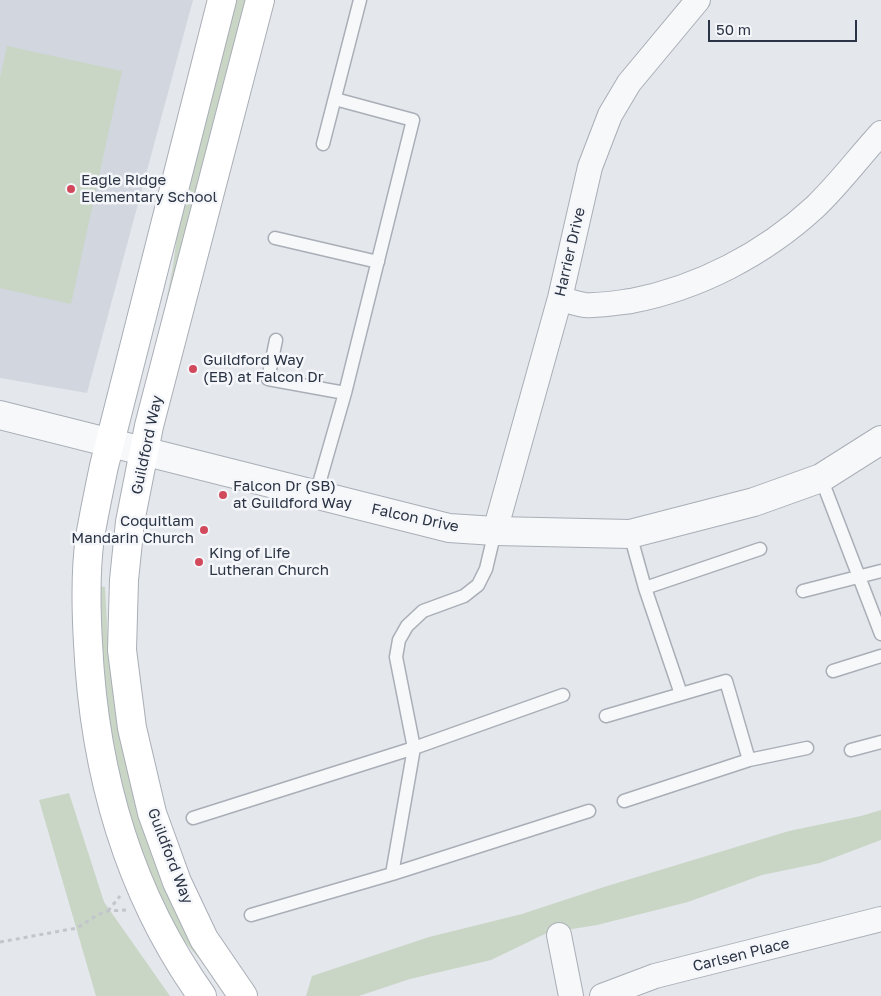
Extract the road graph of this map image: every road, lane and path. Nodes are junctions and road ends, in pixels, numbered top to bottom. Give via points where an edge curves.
1 (222, 0) edge
2 (260, 0) edge
3 (360, 0) edge
4 (698, 0) edge
5 (335, 99) junction
6 (881, 133) edge
7 (323, 144) dead end
8 (276, 238) dead end
9 (378, 262) junction
10 (560, 298) junction
11 (276, 340) dead end
12 (345, 393) junction
13 (0, 415) edge
14 (881, 440) edge
15 (110, 443) junction
16 (144, 452) junction
17 (821, 478) junction
18 (316, 494) junction
19 (495, 531) junction
20 (630, 534) junction
21 (760, 549) dead end
22 (881, 571) edge
23 (859, 577) junction
24 (645, 588) junction
25 (803, 591) dead end
26 (881, 634) edge
27 (881, 656) edge
28 (833, 671) dead end
29 (681, 694) junction
30 (563, 695) dead end
31 (606, 716) dead end
32 (881, 742) edge
33 (414, 748) junction
34 (807, 748) dead end
35 (851, 750) dead end
36 (749, 760) junction
37 (624, 801) dead end
38 (589, 811) dead end
39 (193, 818) dead end
40 (392, 874) junction
41 (124, 892) dead end
42 (132, 909) dead end
43 (107, 911) junction
44 (251, 915) dead end
45 (881, 919) edge
46 (559, 935) dead end
47 (0, 942) edge
48 (202, 996) edge
49 (243, 996) edge
50 (571, 996) edge
51 (602, 996) edge

1 - 15 main road
2 - 16 main road, Guildford Way
3 - 5 lane
4 - 10 street, Harrier Drive via 629,83 610,115 590,167
5 - 7 lane
5 - 9 lane via 413,120
6 - 10 street via 815,206 772,241 736,264 680,288 641,299 586,305
8 - 9 lane
9 - 12 lane
10 - 19 street, Harrier Drive
11 - 12 lane via 268,378
12 - 18 lane
13 - 15 street, Falcon Drive
14 - 17 street, Falcon Drive
15 - 16 street, Falcon Drive
15 - 48 main road via 90,538 86,604 90,683 100,757 118,827 145,897 175,955
16 - 18 street, Falcon Drive
16 - 49 main road, Guildford Way via 130,522 124,580 122,650 132,728 152,813 177,882 204,939
17 - 20 street, Falcon Drive via 754,502
17 - 23 lane
18 - 19 street, Falcon Drive via 449,528
19 - 20 street, Falcon Drive
19 - 33 lane via 486,569 478,585 464,596 423,611 406,626 400,640 396,657
20 - 24 lane
21 - 24 lane
22 - 23 lane
23 - 25 lane
23 - 26 lane
24 - 29 lane
27 - 28 lane
29 - 31 lane
29 - 36 lane via 726,681
30 - 33 lane
32 - 35 lane
33 - 39 lane
33 - 40 lane
34 - 36 lane
36 - 37 lane
38 - 40 lane
40 - 44 lane
41 - 43 path
42 - 43 path
43 - 47 path via 78,928
45 - 51 street, Carlsen Place via 655,976
46 - 50 street

